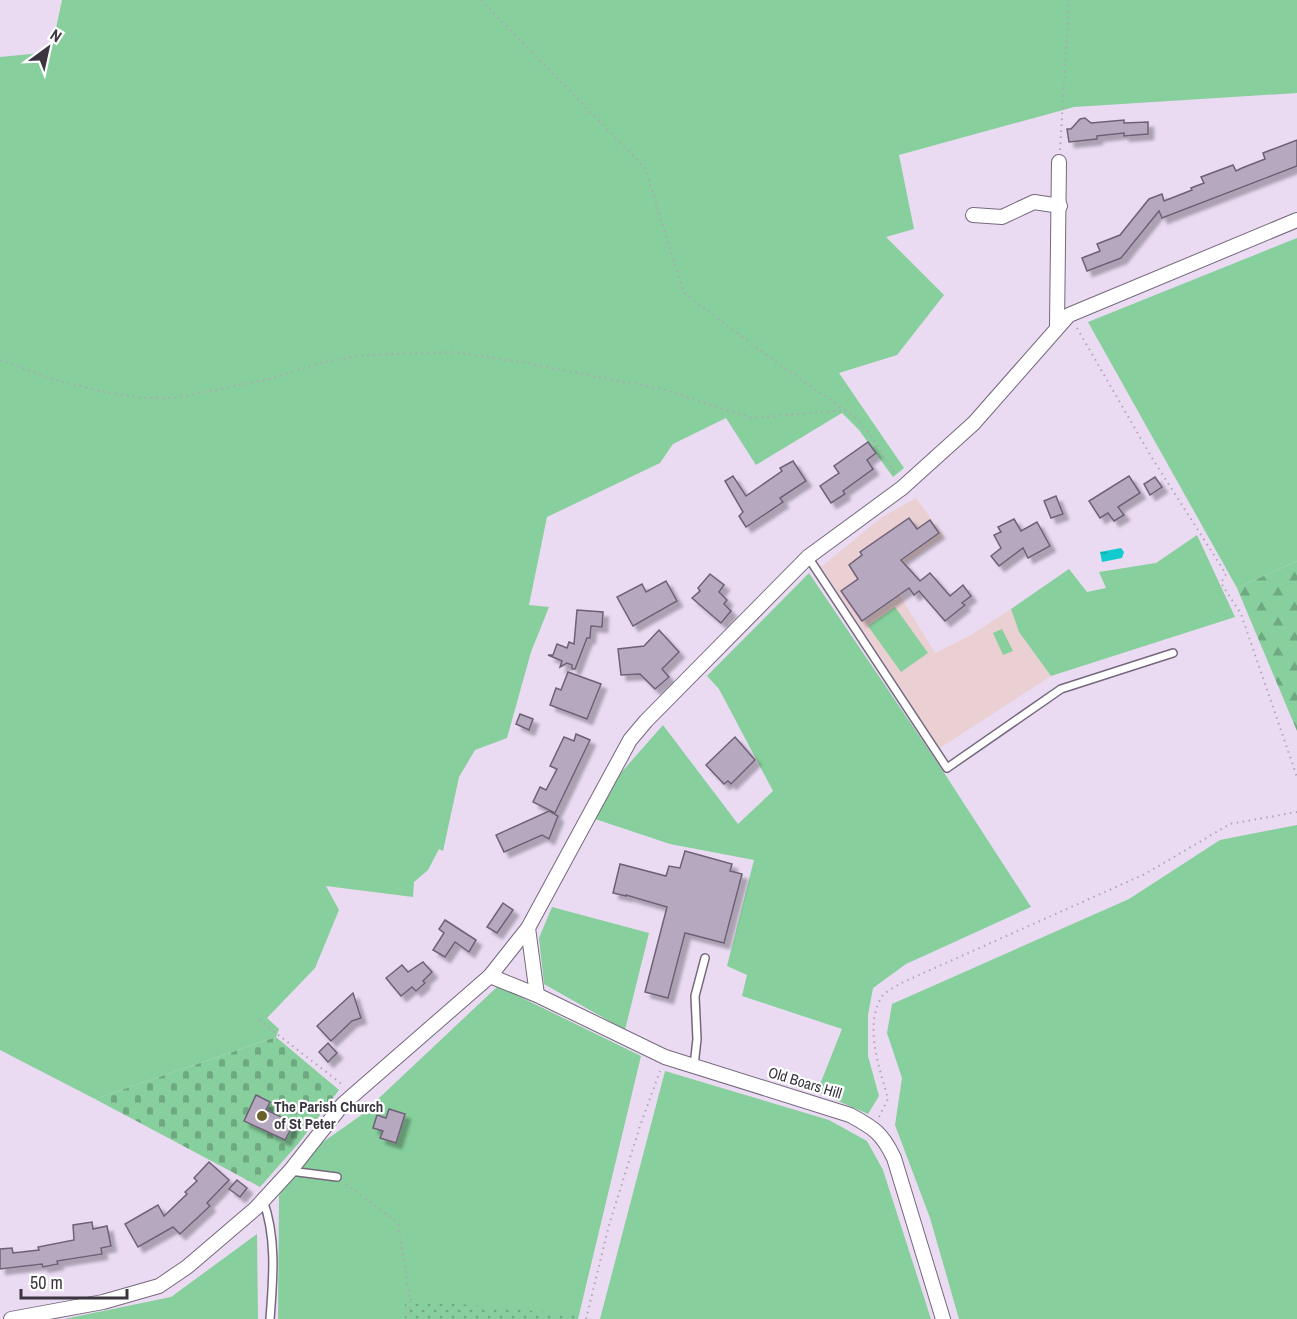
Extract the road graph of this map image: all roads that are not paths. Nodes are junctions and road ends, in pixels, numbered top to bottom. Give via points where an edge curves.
1 (1059, 162) road end
2 (1060, 206) junction
3 (973, 215) dead end
4 (1297, 220) edge
5 (1057, 326) junction
6 (808, 557) junction
7 (1173, 653) dead end
8 (528, 928) junction
9 (705, 958) dead end
10 (490, 976) junction
11 (537, 995) junction
12 (694, 1066) junction
13 (290, 1171) junction
14 (337, 1177) road end
15 (263, 1200) junction
16 (11, 1319) edge
17 (270, 1319) edge
18 (943, 1319) edge

1 - 2 street
2 - 3 street via 1034,202 1002,217
2 - 5 street
4 - 5 street via 1069,315
5 - 6 street via 974,423 902,488
6 - 7 lane via 947,768 1061,689
6 - 8 street via 630,740
8 - 10 street
8 - 11 street
9 - 12 lane via 695,996
10 - 11 street, Old Boars Hill
10 - 13 street via 343,1104
11 - 12 street, Old Boars Hill via 665,1057
12 - 18 street, Old Boars Hill via 850,1115 873,1127 885,1139
13 - 14 lane
13 - 15 street
15 - 16 street via 187,1267 159,1286 103,1302
15 - 17 lane via 270,1219

